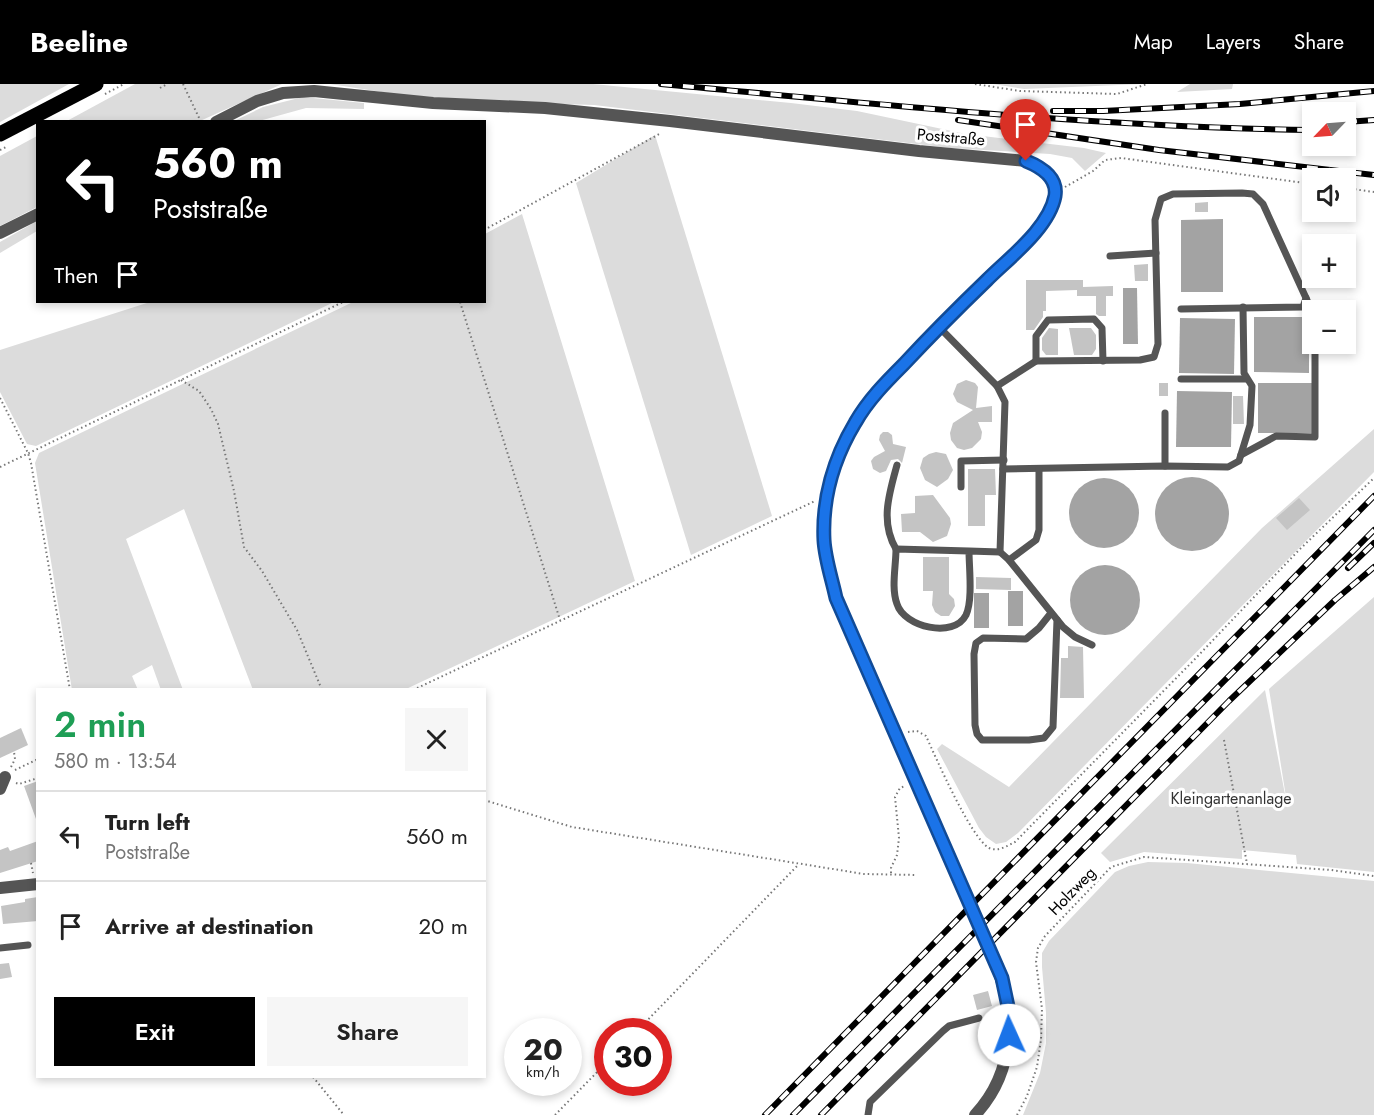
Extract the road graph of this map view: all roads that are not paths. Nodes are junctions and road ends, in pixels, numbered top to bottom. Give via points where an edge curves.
1 (96, 84) edge
2 (220, 120) edge
3 (0, 134) edge
4 (36, 214) edge
5 (0, 233) edge
6 (1156, 253) junction
7 (1110, 256) dead end
8 (1306, 298) joint
9 (1243, 307) junction
10 (1181, 309) dead end
11 (939, 327) junction
12 (1315, 354) edge
13 (1102, 360) junction
14 (1036, 361) junction
15 (1181, 379) dead end
16 (1246, 379) junction
17 (997, 386) junction
18 (1166, 413) dead end
19 (1241, 455) junction
20 (1004, 460) junction
21 (897, 465) dead end
22 (1165, 466) junction
23 (1004, 469) junction
24 (1039, 469) junction
25 (961, 487) dead end
26 (896, 549) junction
27 (969, 550) junction
28 (1000, 552) junction
29 (1009, 560) junction
30 (1051, 613) junction
31 (1057, 620) junction
32 (1092, 645) dead end
33 (36, 884) edge
34 (0, 888) edge
35 (28, 945) dead end
36 (0, 948) edge
37 (979, 1018) dead end
38 (868, 1115) edge
39 (975, 1115) edge

1 - 3 main road
2 - 11 street, Poststraße via 257,101 284,93 314,91 670,121 1026,161 1042,167 1052,179 1056,193 1047,217
4 - 5 street
6 - 7 lane
6 - 8 lane via 1155,220 1161,199 1173,194 1253,194 1263,204
6 - 13 lane via 1158,344 1154,357
8 - 9 lane via 1303,307
9 - 10 lane
9 - 16 lane
11 - 17 lane
11 - 39 street via 870,399 860,415 836,464 826,496 824,541 836,598 1007,997 1010,1016 1006,1057 998,1079
12 - 19 lane via 1315,437 1276,436
13 - 14 lane
13 - 14 lane via 1102,328 1094,319 1048,320 1036,336
14 - 17 lane
15 - 16 lane
16 - 19 lane via 1252,386 1251,405
17 - 20 lane via 1005,402
18 - 22 lane
19 - 22 lane via 1239,461 1228,467
20 - 23 lane
20 - 25 lane via 961,461
21 - 26 lane via 887,510 887,529
22 - 24 lane
23 - 24 lane
23 - 28 lane
24 - 29 lane via 1036,540
26 - 27 lane
26 - 27 lane via 897,605 917,623 945,628 965,617 969,607
27 - 28 lane
28 - 29 lane
29 - 30 lane
30 - 31 lane
30 - 31 lane via 1026,639 983,638 976,642 975,725 982,740 1044,738 1053,727
31 - 32 lane via 1075,637
33 - 34 street
35 - 36 lane
37 - 38 lane via 943,1031 870,1102

